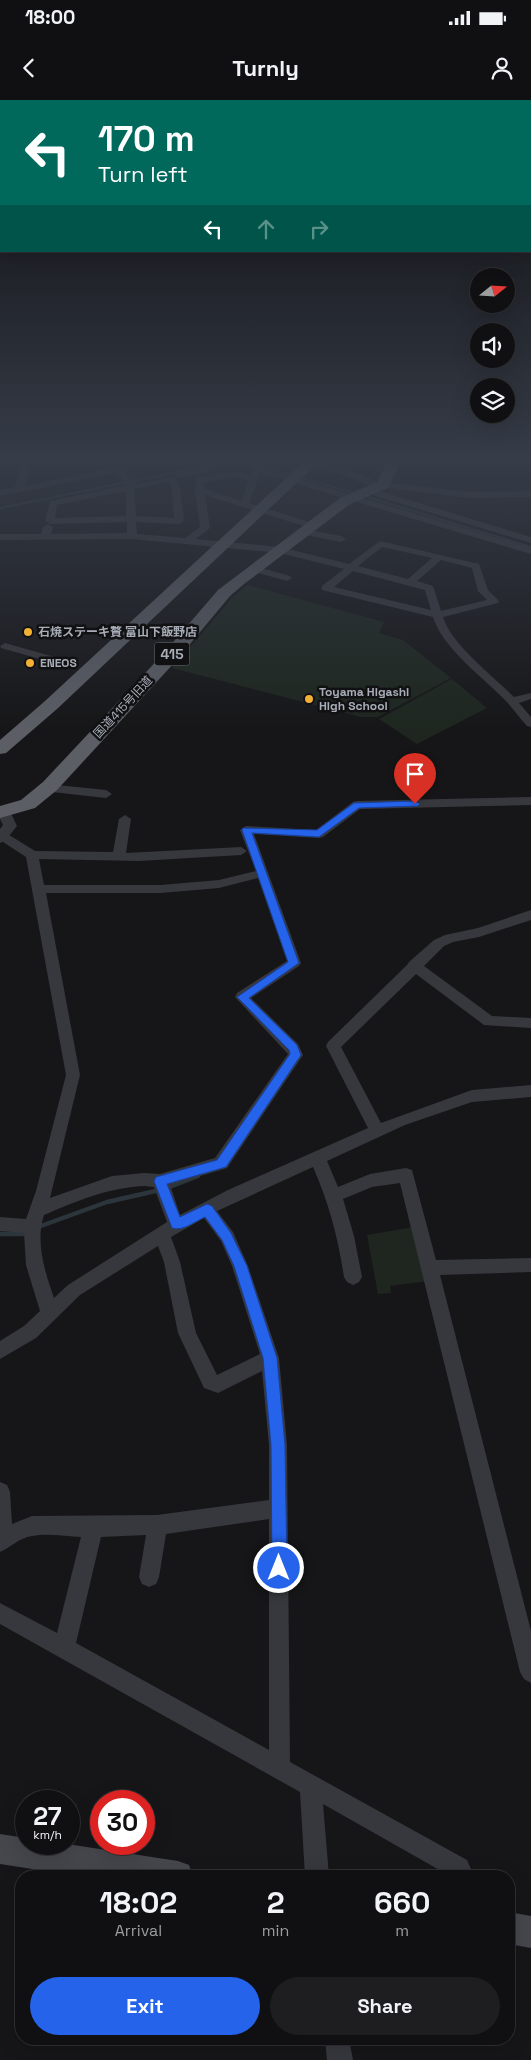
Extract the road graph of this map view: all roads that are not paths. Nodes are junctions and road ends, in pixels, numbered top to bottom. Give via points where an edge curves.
1 (213, 548) edge
2 (213, 548) edge
3 (264, 548) edge
4 (375, 548) edge
5 (400, 548) edge
6 (519, 548) edge
7 (280, 550) junction
8 (531, 552) edge
9 (439, 557) junction
10 (351, 568) junction
11 (254, 569) junction
12 (287, 578) dead end
13 (410, 582) junction
14 (438, 616) junction
15 (2, 647) edge
16 (72, 665) junction
17 (531, 696) edge
18 (512, 701) junction
19 (531, 724) edge
20 (0, 731) edge
21 (0, 749) edge
22 (47, 788) junction
23 (106, 794) dead end
24 (531, 801) edge
25 (2, 812) edge
26 (125, 819) dead end
27 (1, 837) edge
28 (241, 851) dead end
29 (32, 855) junction
30 (119, 857) junction
31 (263, 873) junction
32 (39, 890) junction
33 (531, 915) edge
34 (414, 965) junction
35 (531, 1023) edge
36 (531, 1091) edge
37 (377, 1130) junction
38 (317, 1157) junction
39 (160, 1181) junction
40 (334, 1196) junction
41 (38, 1210) junction
42 (207, 1210) junction
43 (0, 1224) edge
44 (32, 1226) junction
45 (169, 1230) junction
46 (531, 1265) edge
47 (430, 1268) junction
48 (353, 1276) dead end
49 (50, 1314) junction
50 (0, 1351) edge
51 (270, 1358) junction
52 (0, 1492) edge
53 (279, 1508) junction
54 (157, 1525) junction
55 (93, 1527) junction
56 (1, 1539) edge
57 (149, 1577) dead end
58 (0, 1613) edge
59 (64, 1649) junction
60 (531, 1672) edge
61 (279, 1769) junction
62 (311, 1786) junction
63 (0, 1849) edge
64 (138, 1870) edge
65 (317, 1870) edge
66 (460, 1870) edge
67 (515, 1929) edge
68 (531, 1932) edge
69 (338, 2045) edge
70 (340, 2060) edge

1 - 16 highway
2 - 21 highway via 51,705
3 - 7 street
4 - 10 street
5 - 9 street
6 - 8 street
7 - 10 street
7 - 11 highway, 国道415号旧道 / 415
9 - 13 street
9 - 14 street via 476,566 483,591 494,602
10 - 13 street
10 - 14 street via 326,588
11 - 12 street
11 - 22 highway, 国道415号旧道 / 415 via 224,593 169,658
13 - 14 street via 429,588
14 - 18 street via 441,627 452,642
15 - 16 street
16 - 20 highway
17 - 18 street
18 - 19 street
22 - 23 street
22 - 25 highway, 国道415号旧道 / 415 via 28,804
24 - 31 street via 357,805 319,834 246,830
25 - 27 street via 10,826
26 - 30 street
27 - 29 street
28 - 30 street
29 - 30 street
29 - 32 street
31 - 32 street via 219,884 161,889
31 - 39 street via 294,963 242,997 294,1048 296,1055 221,1163
32 - 41 street via 73,1075
33 - 34 street via 450,938 439,943
34 - 35 street via 489,1022
34 - 37 street via 334,1046
36 - 37 street via 472,1096
37 - 38 street
38 - 40 street
38 - 42 street
39 - 41 street via 144,1178 108,1182
39 - 45 street
40 - 47 street via 370,1180 406,1175
40 - 48 street
41 - 44 street
42 - 45 street
42 - 51 street via 227,1237 240,1266
43 - 44 street
44 - 49 street via 34,1265
45 - 49 street via 74,1290
45 - 51 street via 172,1262 187,1333 210,1382 218,1384
46 - 47 street
47 - 60 street
49 - 50 street via 30,1332
51 - 53 street via 278,1445
52 - 56 street
53 - 54 street
53 - 61 street
54 - 55 street
54 - 57 street
55 - 56 street via 32,1526
55 - 59 street
58 - 59 street
59 - 61 street
61 - 62 street
62 - 65 street
62 - 66 street
63 - 64 main road
67 - 68 main road
69 - 70 street

